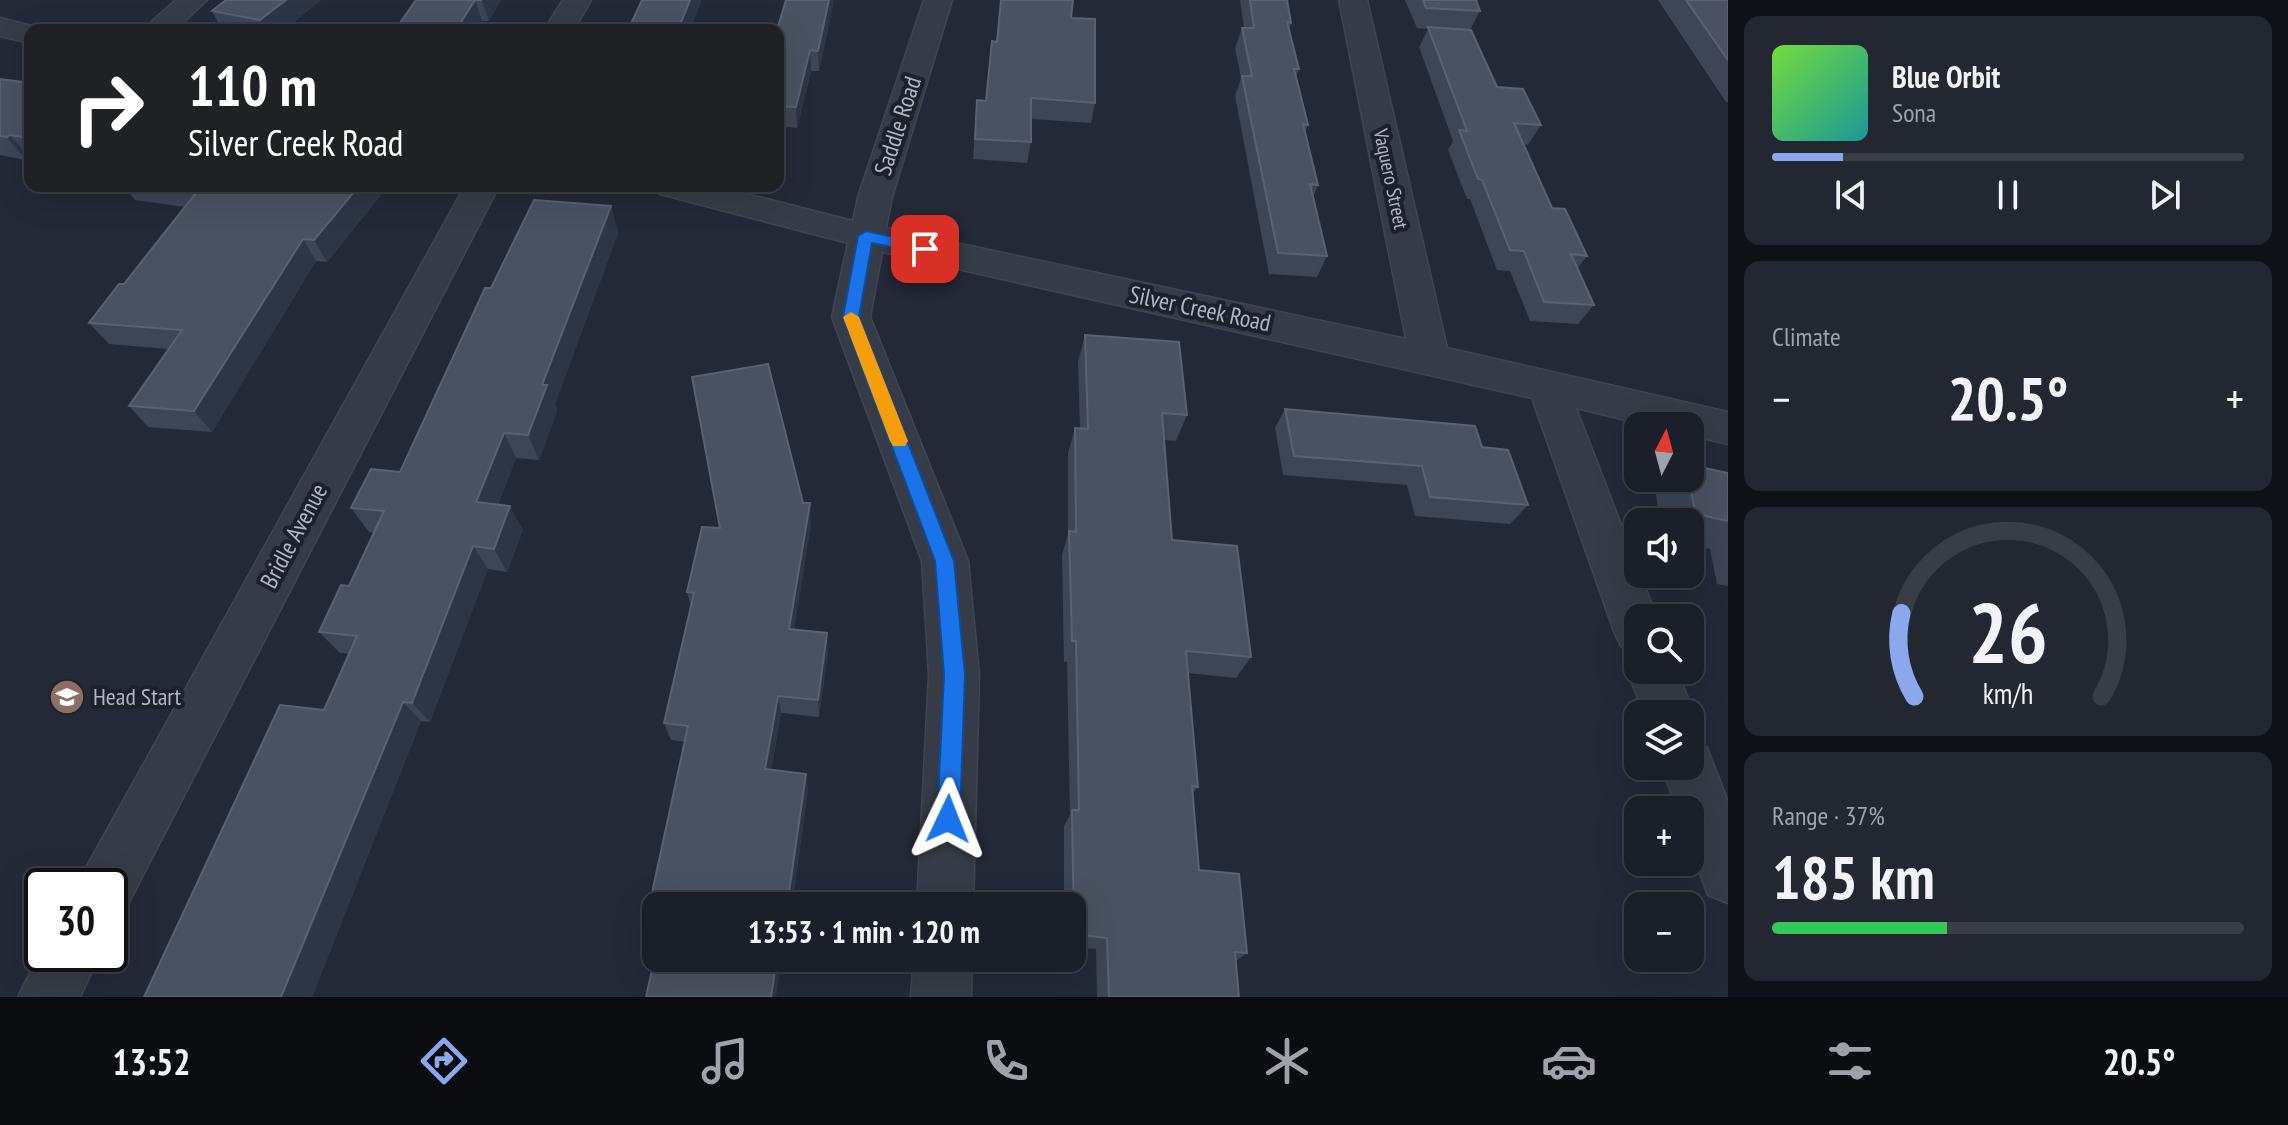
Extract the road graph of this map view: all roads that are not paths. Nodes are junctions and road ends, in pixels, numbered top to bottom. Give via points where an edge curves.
1 (193, 0) edge
2 (577, 0) edge
3 (938, 0) edge
4 (1353, 0) edge
5 (164, 24) edge
6 (563, 24) edge
7 (0, 27) edge
8 (24, 33) edge
9 (479, 192) edge
10 (695, 192) edge
11 (866, 236) junction
12 (1430, 359) junction
13 (1548, 387) junction
14 (1728, 428) edge
15 (1628, 604) edge
16 (1693, 780) edge
17 (117, 868) edge
18 (1728, 875) edge
19 (946, 892) edge
20 (61, 972) edge
21 (942, 972) edge
22 (48, 997) edge
23 (941, 997) edge

1 - 5 street
2 - 6 street
3 - 11 street, Saddle Road
4 - 12 street, Vaquero Street
7 - 8 street
9 - 17 street, Bridle Avenue
10 - 11 street, Silver Creek Road
11 - 12 street, Silver Creek Road
11 - 19 street, Saddle Road via 851,317 945,561 954,675
12 - 13 street, Silver Creek Road
13 - 14 street, Silver Creek Road
13 - 15 street
16 - 18 street
20 - 22 street
21 - 23 street

